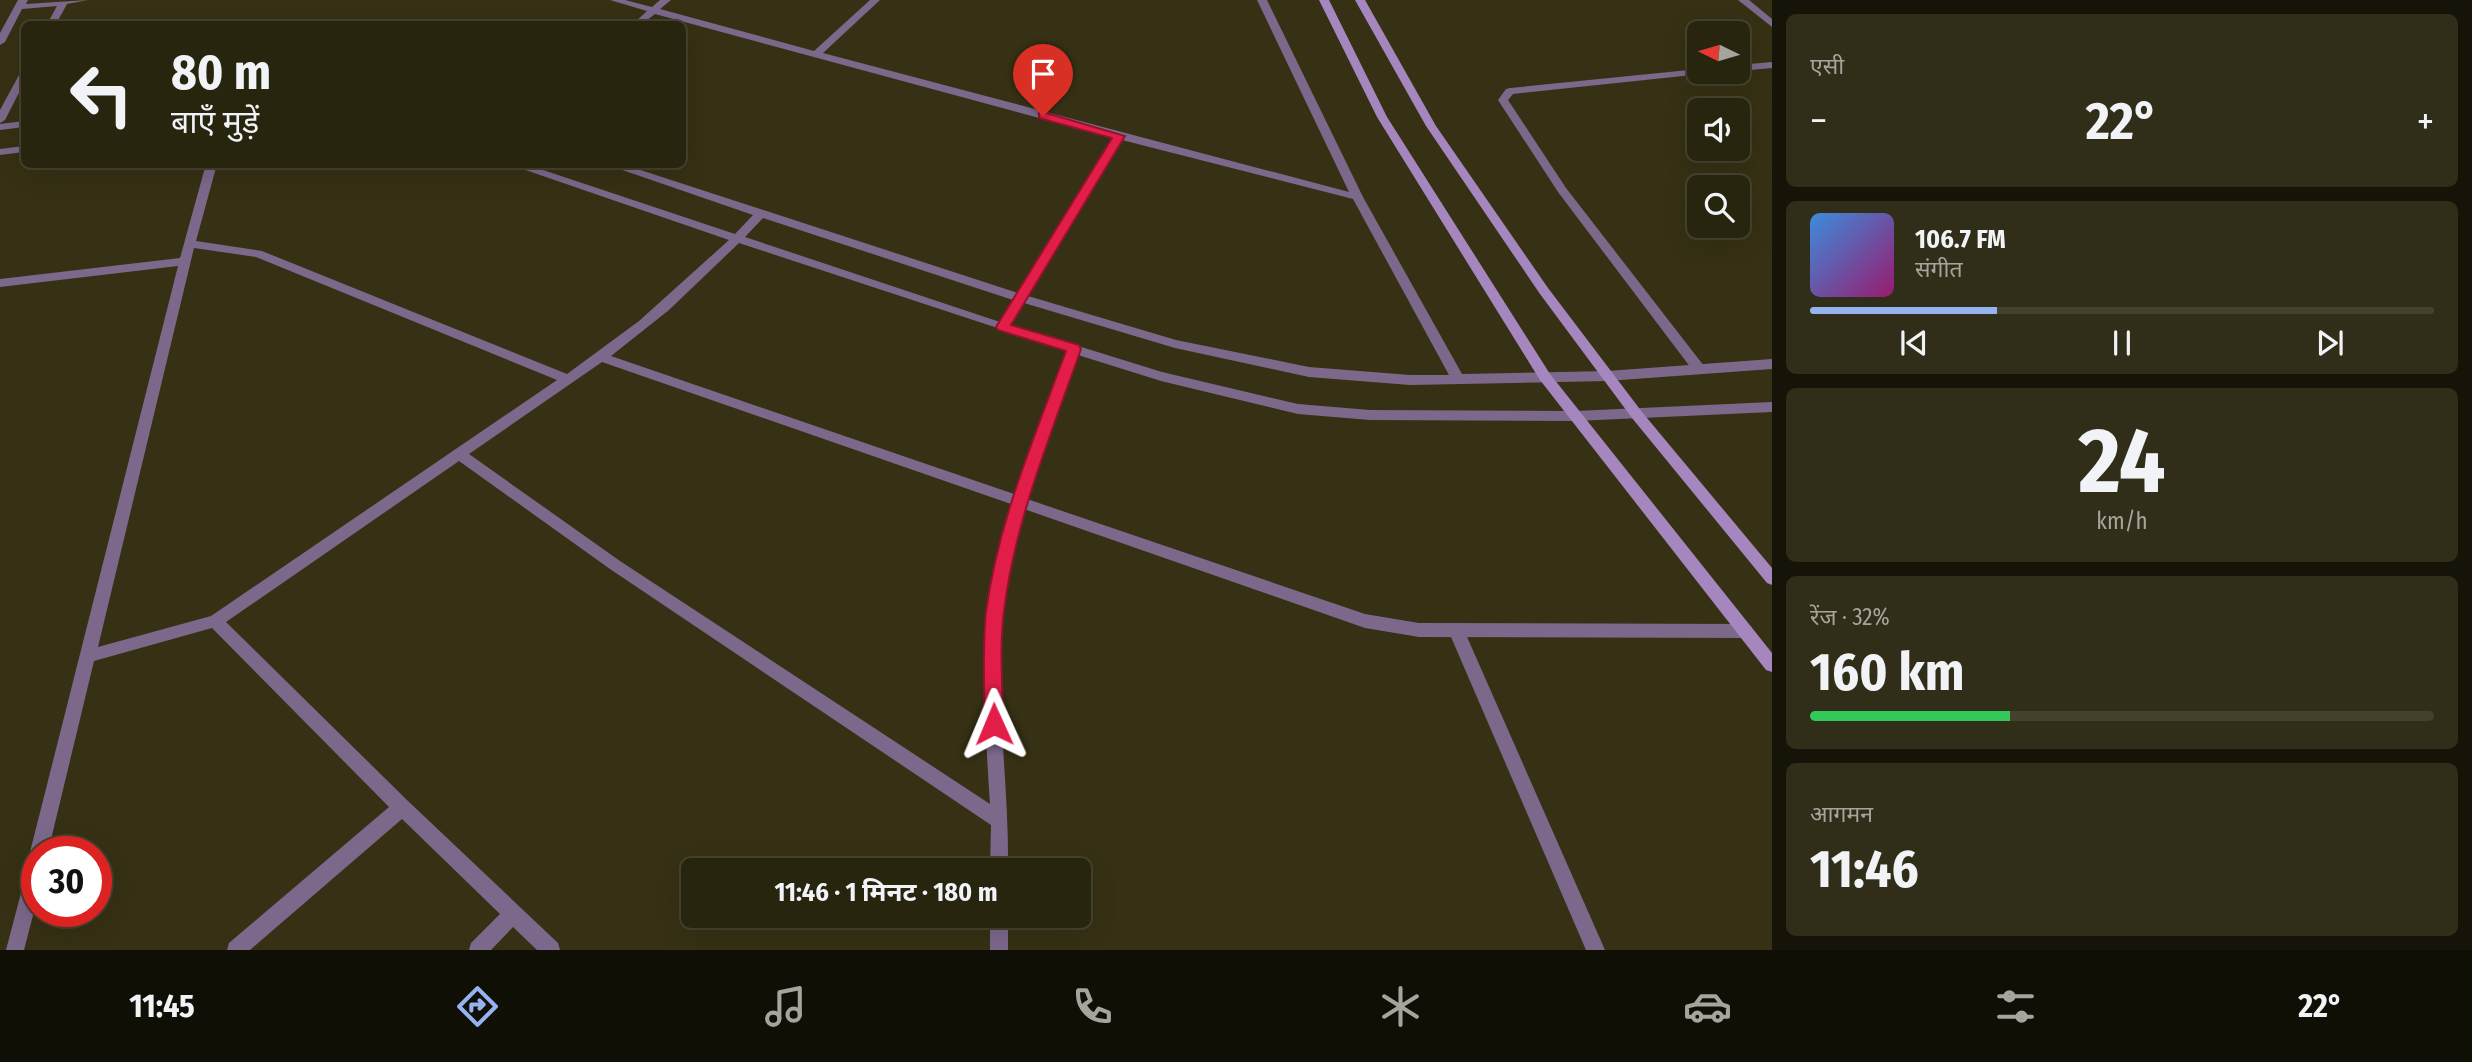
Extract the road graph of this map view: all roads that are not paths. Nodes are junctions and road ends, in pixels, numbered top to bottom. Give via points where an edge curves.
1 (83, 0) edge
2 (615, 0) edge
3 (666, 0) edge
4 (875, 0) edge
5 (1262, 0) edge
6 (1324, 0) edge
7 (1360, 0) edge
8 (1743, 0) edge
9 (64, 1) edge
10 (21, 4) edge
11 (655, 9) junction
12 (54, 21) edge
13 (641, 21) edge
14 (1772, 24) edge
15 (0, 41) edge
16 (816, 55) junction
17 (1772, 65) edge
18 (1750, 67) edge
19 (1687, 73) edge
20 (21, 81) edge
21 (0, 120) edge
22 (21, 124) edge
23 (0, 127) edge
24 (1119, 136) junction
25 (21, 149) edge
26 (0, 152) edge
27 (211, 168) edge
28 (525, 168) edge
29 (623, 168) edge
30 (1357, 197) junction
31 (761, 212) junction
32 (739, 238) junction
33 (191, 244) junction
34 (185, 261) junction
35 (0, 283) edge
36 (1021, 298) junction
37 (1003, 327) junction
38 (1074, 349) junction
39 (601, 357) junction
40 (1772, 364) edge
41 (1699, 369) junction
42 (1607, 376) junction
43 (1545, 377) junction
44 (1458, 379) junction
45 (569, 380) junction
46 (1772, 407) edge
47 (1637, 415) junction
48 (1576, 416) junction
49 (458, 453) junction
50 (1019, 502) junction
51 (1772, 579) edge
52 (215, 621) junction
53 (1456, 630) junction
54 (1745, 631) junction
55 (89, 656) junction
56 (1772, 665) edge
57 (402, 807) junction
58 (1000, 821) junction
59 (43, 836) edge
60 (999, 858) edge
61 (513, 914) junction
62 (21, 926) edge
63 (999, 928) edge
64 (15, 950) edge
65 (236, 950) edge
66 (478, 950) edge
67 (551, 950) edge
68 (999, 950) edge
69 (1597, 950) edge

1 - 9 street
2 - 11 street
3 - 11 street
4 - 16 street
5 - 30 street
6 - 43 main road via 1382,117
7 - 42 main road via 1431,126
8 - 14 street
9 - 10 street
9 - 12 street
10 - 15 street
11 - 13 street
11 - 16 street
16 - 24 street
17 - 18 street
19 - 41 street via 1510,91 1503,100 1562,190
20 - 21 street
22 - 23 street
24 - 30 street
24 - 36 street
25 - 26 street
27 - 33 street
28 - 32 street
29 - 31 street
30 - 44 street
31 - 32 street
31 - 36 street
32 - 37 street
32 - 39 street
33 - 34 street
33 - 45 street via 258,254
34 - 35 street
34 - 55 street
36 - 37 street
36 - 44 street via 1175,344 1309,372 1383,379
37 - 38 street
38 - 48 street via 1298,409 1370,415
38 - 50 street
39 - 45 street
39 - 50 street
40 - 41 street
41 - 42 street
42 - 43 street
42 - 47 main road
43 - 44 street
43 - 48 main road
45 - 49 street
46 - 47 street
47 - 48 street
47 - 51 main road
48 - 54 main road
49 - 52 street
49 - 58 street via 615,565
50 - 53 street via 1365,621 1419,630
50 - 58 street via 995,614 994,724
52 - 55 street
52 - 57 street
53 - 54 street
53 - 69 street
54 - 56 main road
55 - 59 street
57 - 61 street
57 - 65 street
58 - 60 street
61 - 66 street
61 - 67 street
62 - 64 street
63 - 68 street

